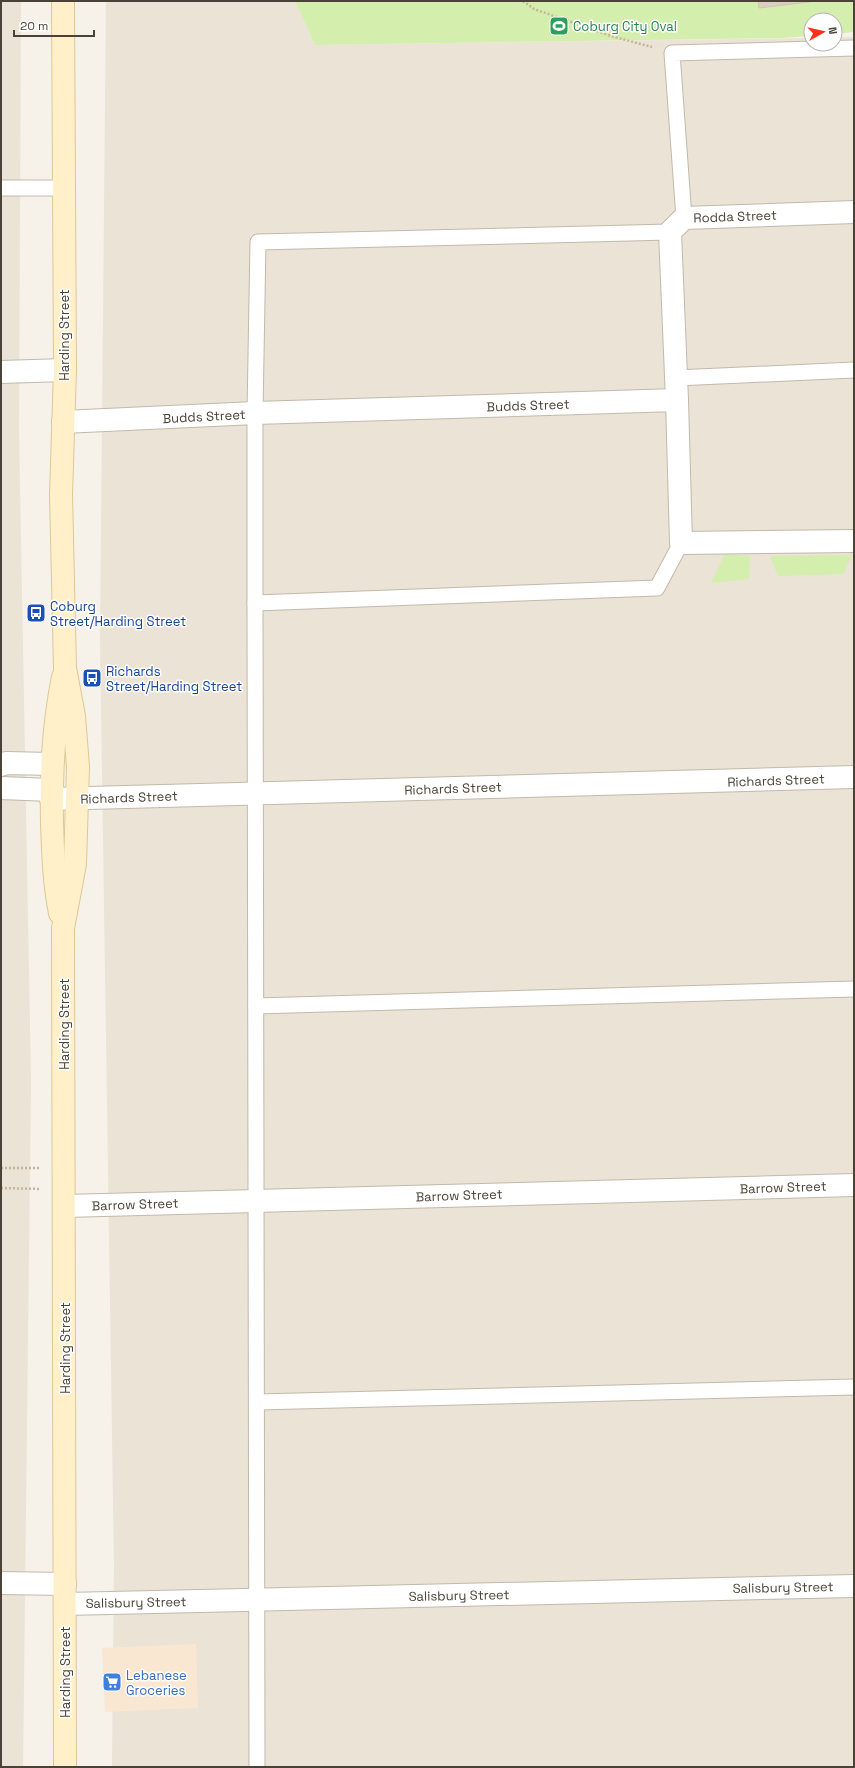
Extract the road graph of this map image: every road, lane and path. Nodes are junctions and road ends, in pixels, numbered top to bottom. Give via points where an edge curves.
1 (63, 1) edge
2 (524, 1) edge
3 (854, 48) edge
4 (672, 53) junction
5 (1, 188) edge
6 (64, 188) junction
7 (854, 212) edge
8 (677, 225) junction
9 (64, 370) junction
10 (854, 370) edge
11 (1, 372) edge
12 (676, 378) junction
13 (678, 400) junction
14 (255, 413) junction
15 (63, 422) junction
16 (854, 541) edge
17 (681, 543) junction
18 (255, 603) junction
19 (65, 668) junction
20 (51, 764) junction
21 (1, 765) edge
22 (854, 777) edge
23 (1, 788) edge
24 (256, 793) junction
25 (51, 794) junction
26 (78, 798) junction
27 (64, 928) junction
28 (854, 989) edge
29 (256, 1006) junction
30 (1, 1168) edge
31 (64, 1180) junction
32 (854, 1185) edge
33 (1, 1188) edge
34 (257, 1201) junction
35 (65, 1206) junction
36 (854, 1387) edge
37 (257, 1402) junction
38 (1, 1583) edge
39 (854, 1586) edge
40 (65, 1594) junction
41 (257, 1600) junction
42 (65, 1767) edge
43 (257, 1767) edge

1 - 6 street, Harding Street
2 - 4 path via 534,9 612,36
3 - 4 lane
4 - 8 lane
5 - 6 lane
6 - 9 street, Harding Street
7 - 8 street, Rodda Street
8 - 12 street
8 - 14 lane via 258,242
9 - 11 street
9 - 15 street, Harding Street
10 - 12 lane
12 - 13 street
13 - 14 street, Budds Street
13 - 17 street
14 - 15 street, Budds Street
14 - 18 lane
15 - 19 street, Harding Street via 61,495
16 - 17 street
17 - 18 lane via 657,588
18 - 24 lane
19 - 20 street, Harding Street via 56,711
19 - 26 street, Harding Street via 74,716
20 - 21 street
20 - 25 street, Harding Street
22 - 24 street, Richards Street
23 - 25 street, Richards Street
24 - 26 street, Richards Street
24 - 29 lane
25 - 26 street, Richards Street
25 - 27 street, Harding Street via 52,856 58,905
26 - 27 street, Harding Street via 75,864
27 - 31 street, Harding Street
28 - 29 lane
29 - 34 lane
30 - 31 path via 44,1168
31 - 33 path via 44,1189
31 - 35 street, Harding Street
32 - 34 street, Barrow Street
34 - 35 street, Barrow Street
34 - 37 lane
35 - 40 street, Harding Street
36 - 37 lane
37 - 41 lane
38 - 40 street, Salisbury Street
39 - 41 street, Salisbury Street
40 - 41 street, Salisbury Street
40 - 42 street, Harding Street
41 - 43 lane

